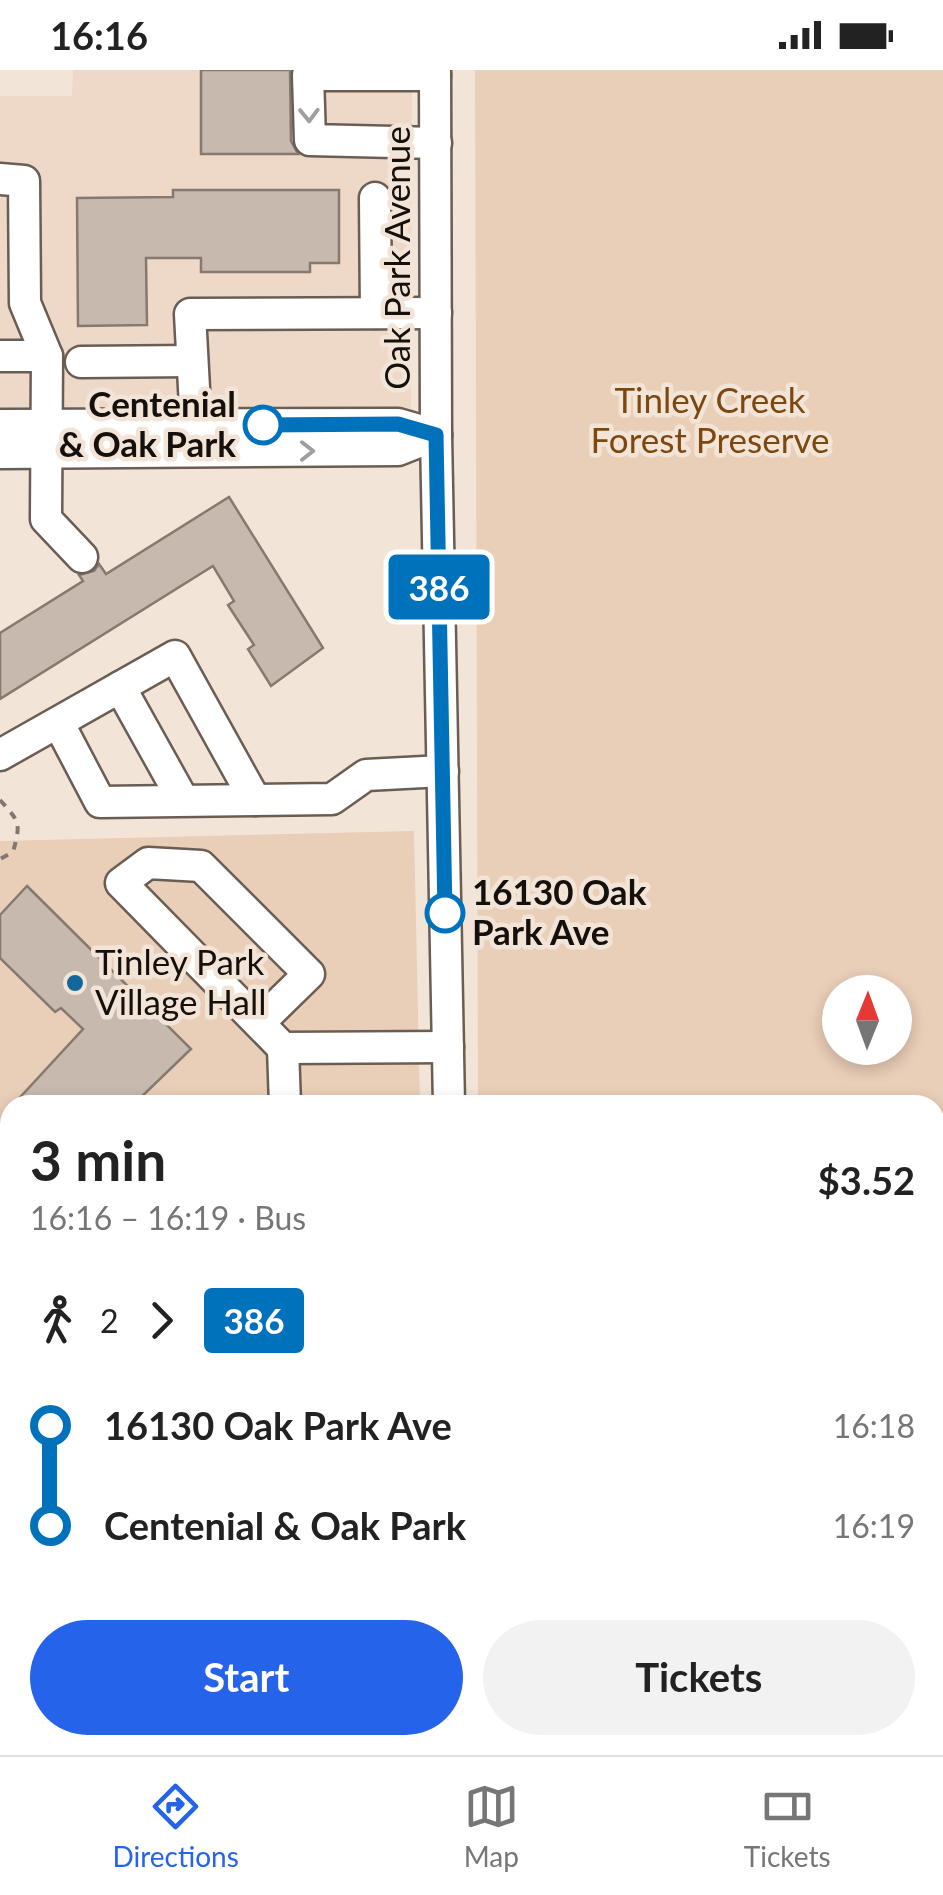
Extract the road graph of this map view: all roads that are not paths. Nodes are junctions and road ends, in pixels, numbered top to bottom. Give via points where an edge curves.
1 (435, 72) edge
2 (436, 143) junction
3 (0, 179) edge
4 (376, 198) dead end
5 (12, 303) edge
6 (376, 313) junction
7 (436, 313) junction
8 (0, 356) edge
9 (47, 356) junction
10 (192, 361) junction
11 (81, 362) dead end
12 (0, 426) edge
13 (436, 435) junction
14 (47, 439) junction
15 (196, 439) junction
16 (0, 453) edge
17 (82, 557) dead end
18 (120, 688) junction
19 (59, 724) junction
20 (0, 755) edge
21 (443, 771) junction
22 (183, 800) junction
23 (255, 800) junction
24 (259, 1022) junction
25 (448, 1046) junction
26 (283, 1048) junction
27 (285, 1095) edge
28 (450, 1095) edge

1 - 2 street, Oak Park Avenue
1 -> 2 street via 308,74 310,140
2 - 7 street, Oak Park Avenue
3 - 5 street via 24,180
4 - 6 street
5 - 9 street
6 - 7 street
6 - 10 street via 190,314
7 - 13 street, Oak Park Avenue
8 - 9 street
9 - 14 street
10 - 11 street
10 - 15 street
12 - 14 street
13 - 15 street via 398,424
13 - 21 street, Oak Park Avenue
14 - 15 street
14 - 16 street
14 - 17 street via 46,519
18 - 19 street
18 - 22 street
18 - 23 street via 175,656
19 - 20 street
19 - 22 street via 100,802
21 - 23 street via 366,775 332,800
21 - 25 street, Oak Park Avenue
22 - 23 street
24 - 24 street via 149,911 121,883 148,863 201,866 309,974
24 - 26 street
25 - 26 street
25 - 28 street, Oak Park Avenue
26 - 27 street

